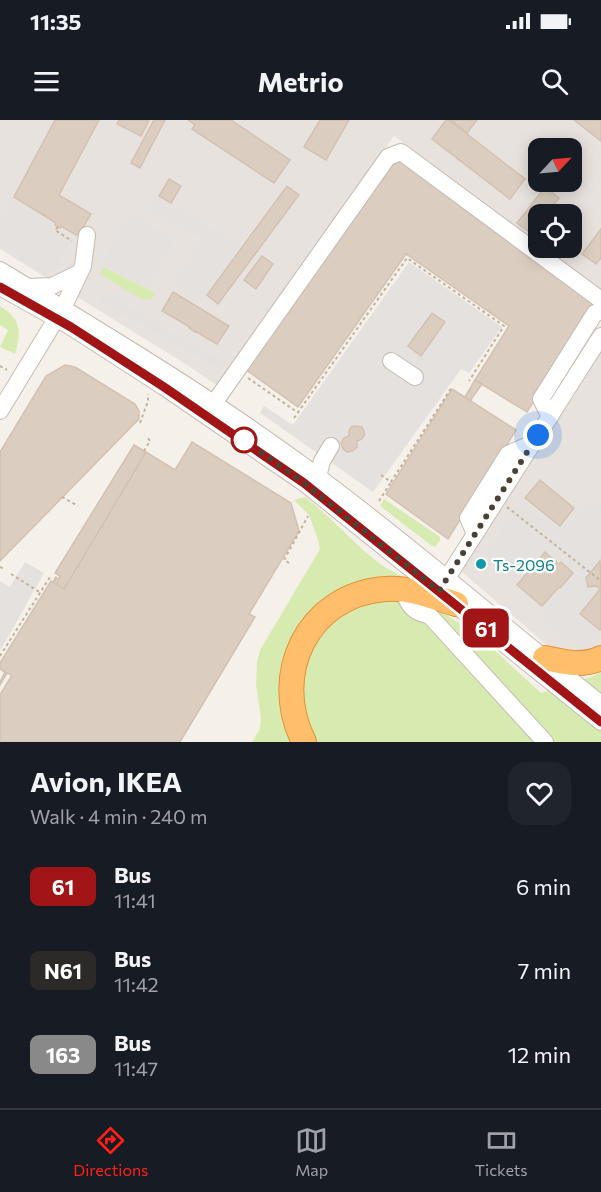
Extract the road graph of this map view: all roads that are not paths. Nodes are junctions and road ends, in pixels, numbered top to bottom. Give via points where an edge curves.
1 (87, 235) dead end
2 (0, 270) edge
3 (79, 273) junction
4 (0, 287) edge
5 (29, 287) junction
6 (601, 300) edge
7 (601, 312) edge
8 (60, 313) junction
9 (601, 336) edge
10 (391, 361) dead end
11 (415, 377) dead end
12 (214, 403) junction
13 (0, 411) edge
14 (550, 417) junction
15 (331, 446) dead end
16 (318, 477) junction
17 (448, 591) junction
18 (407, 600) dead end
19 (545, 658) junction
20 (601, 658) edge
21 (595, 699) edge
22 (601, 722) edge
23 (304, 742) edge
24 (545, 742) edge

1 - 3 street
2 - 5 street
3 - 5 street via 52,286
3 - 8 street
4 - 8 street
5 - 8 street
6 - 12 street via 401,152 388,157 241,377
7 - 14 street via 595,313 541,399
8 - 12 street
8 - 13 street
8 - 17 street via 304,483
9 - 14 street
10 - 11 street
12 - 16 street
14 - 17 street via 475,534
15 - 16 street
16 - 17 street
17 - 19 street
17 - 22 street
17 - 23 highway via 387,589 364,593 336,605 322,617 302,644 291,680 292,708
18 - 24 street via 416,612 430,616
19 - 20 highway via 577,663
19 - 21 street

